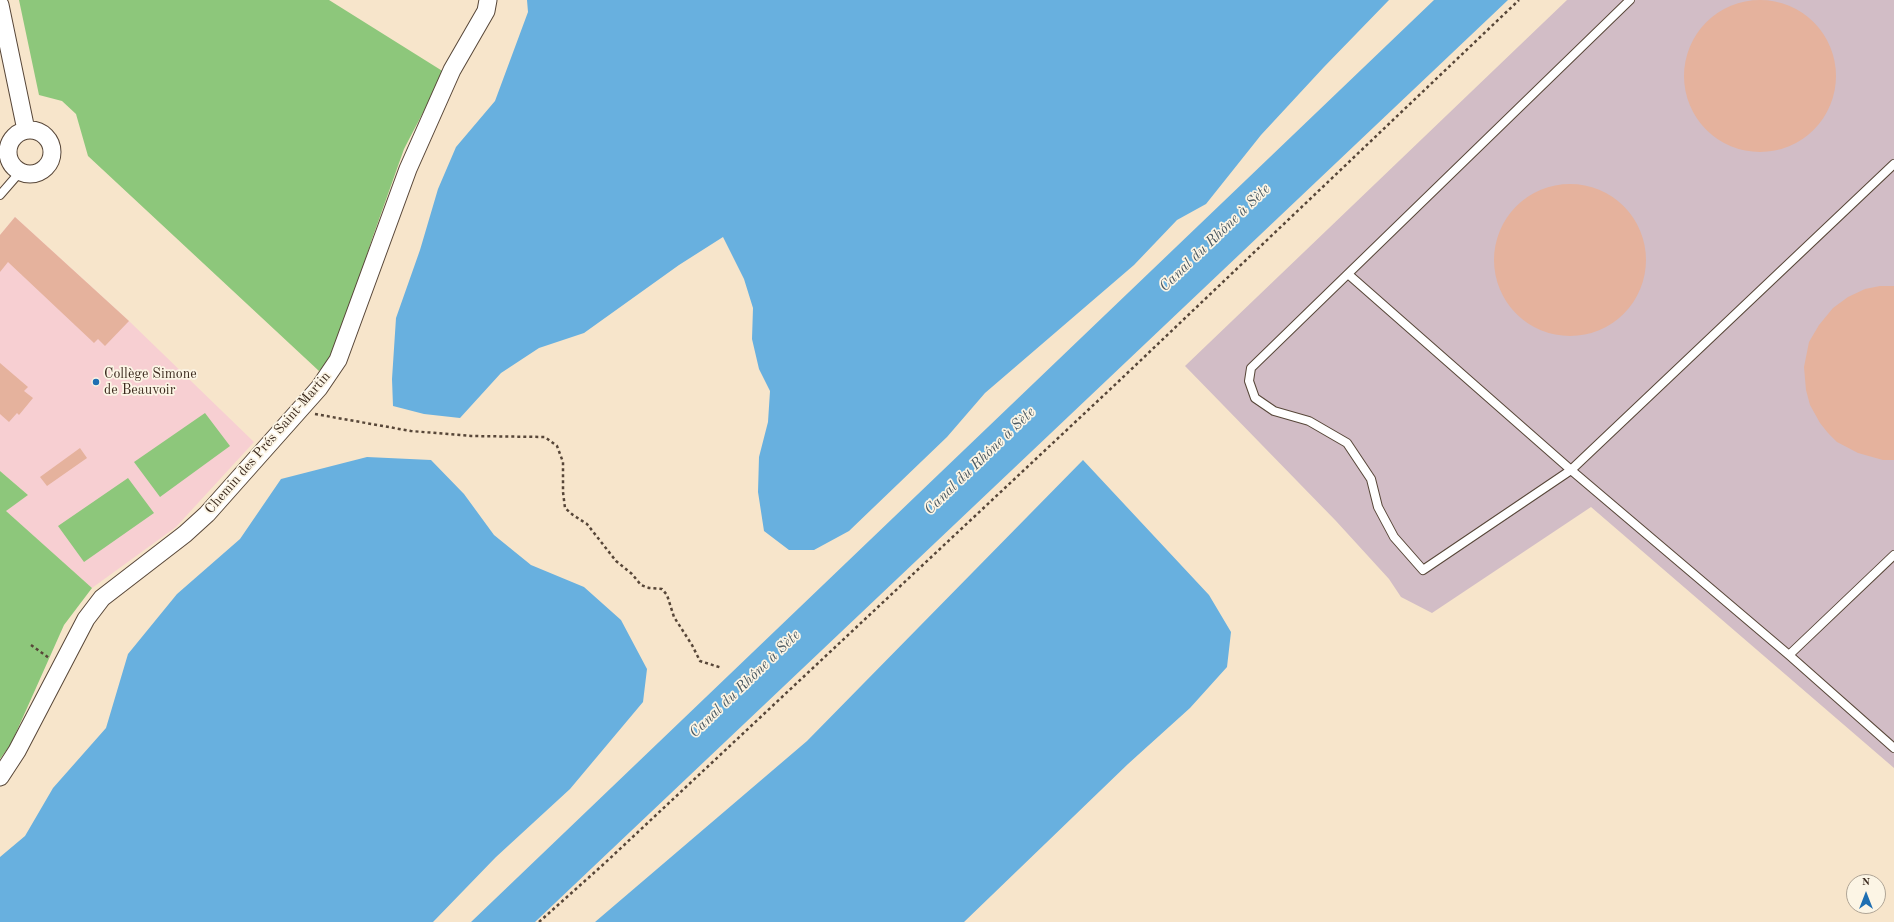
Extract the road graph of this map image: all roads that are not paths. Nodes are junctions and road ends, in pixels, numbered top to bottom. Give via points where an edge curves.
1 (488, 0) edge
2 (1630, 0) edge
3 (0, 5) edge
4 (2, 23) edge
5 (26, 130) junction
6 (1894, 164) edge
7 (10, 170) edge
8 (0, 195) edge
9 (1348, 274) junction
10 (1571, 470) junction
11 (1894, 555) edge
12 (1789, 655) junction
13 (1894, 748) edge
14 (0, 777) edge

1 - 14 street, Chemin des Prés Saint-Martin via 486,11 452,70 408,169 338,360 319,388 207,514 102,598 86,619 17,751
2 - 9 lane
3 - 4 street
4 - 5 street
5 - 7 street via 14,136 10,142
5 - 7 street via 39,132 45,136 49,141 52,155 46,167 40,171 27,174
6 - 10 lane
7 - 8 lane
9 - 10 lane
9 - 10 lane via 1251,368 1249,381 1255,398 1274,411 1309,421 1347,443 1371,479 1378,507 1394,537 1424,570
10 - 12 lane
11 - 12 lane
12 - 13 lane

